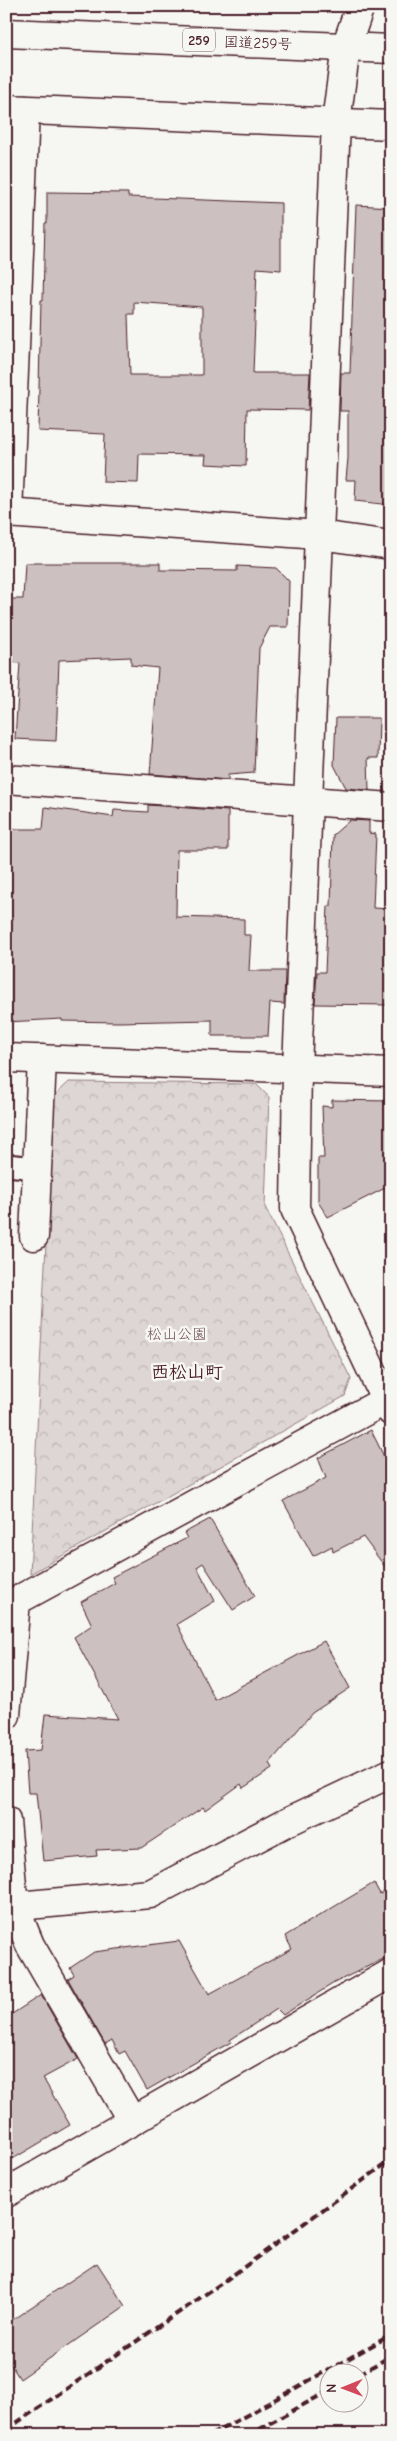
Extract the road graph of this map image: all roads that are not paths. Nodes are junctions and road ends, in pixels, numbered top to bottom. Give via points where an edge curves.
1 (360, 6) edge
2 (6, 32) edge
3 (346, 47) junction
4 (391, 49) edge
5 (16, 109) edge
6 (336, 122) junction
7 (391, 125) edge
8 (7, 513) edge
9 (319, 535) junction
10 (391, 545) edge
11 (6, 779) edge
12 (310, 800) junction
13 (391, 807) edge
14 (6, 1058) edge
15 (42, 1059) junction
16 (297, 1068) junction
17 (391, 1072) edge
18 (6, 1165) edge
19 (37, 1168) junction
20 (34, 1236) dead end
21 (388, 1405) edge
22 (6, 1714) edge
23 (391, 1773) edge
24 (6, 1821) edge
25 (10, 1907) edge
26 (391, 1973) edge
27 (132, 2121) junction
28 (6, 2194) edge

1 - 3 main road
2 - 3 main road, 国道259号 / 259
3 - 4 main road, 国道259号 / 259
3 - 6 main road
5 - 6 main road
5 - 8 main road
6 - 7 main road
6 - 9 main road
8 - 9 main road
9 - 10 main road
9 - 12 main road
11 - 12 main road
12 - 13 main road
12 - 16 main road
14 - 15 main road
15 - 16 main road
15 - 19 main road
16 - 17 main road
16 - 21 main road via 295,1209
18 - 19 lane
19 - 20 main road
21 - 22 main road via 16,1601
23 - 25 main road via 285,1823 150,1894
24 - 25 main road
25 - 27 main road via 35,1957
26 - 27 main road
27 - 28 main road

